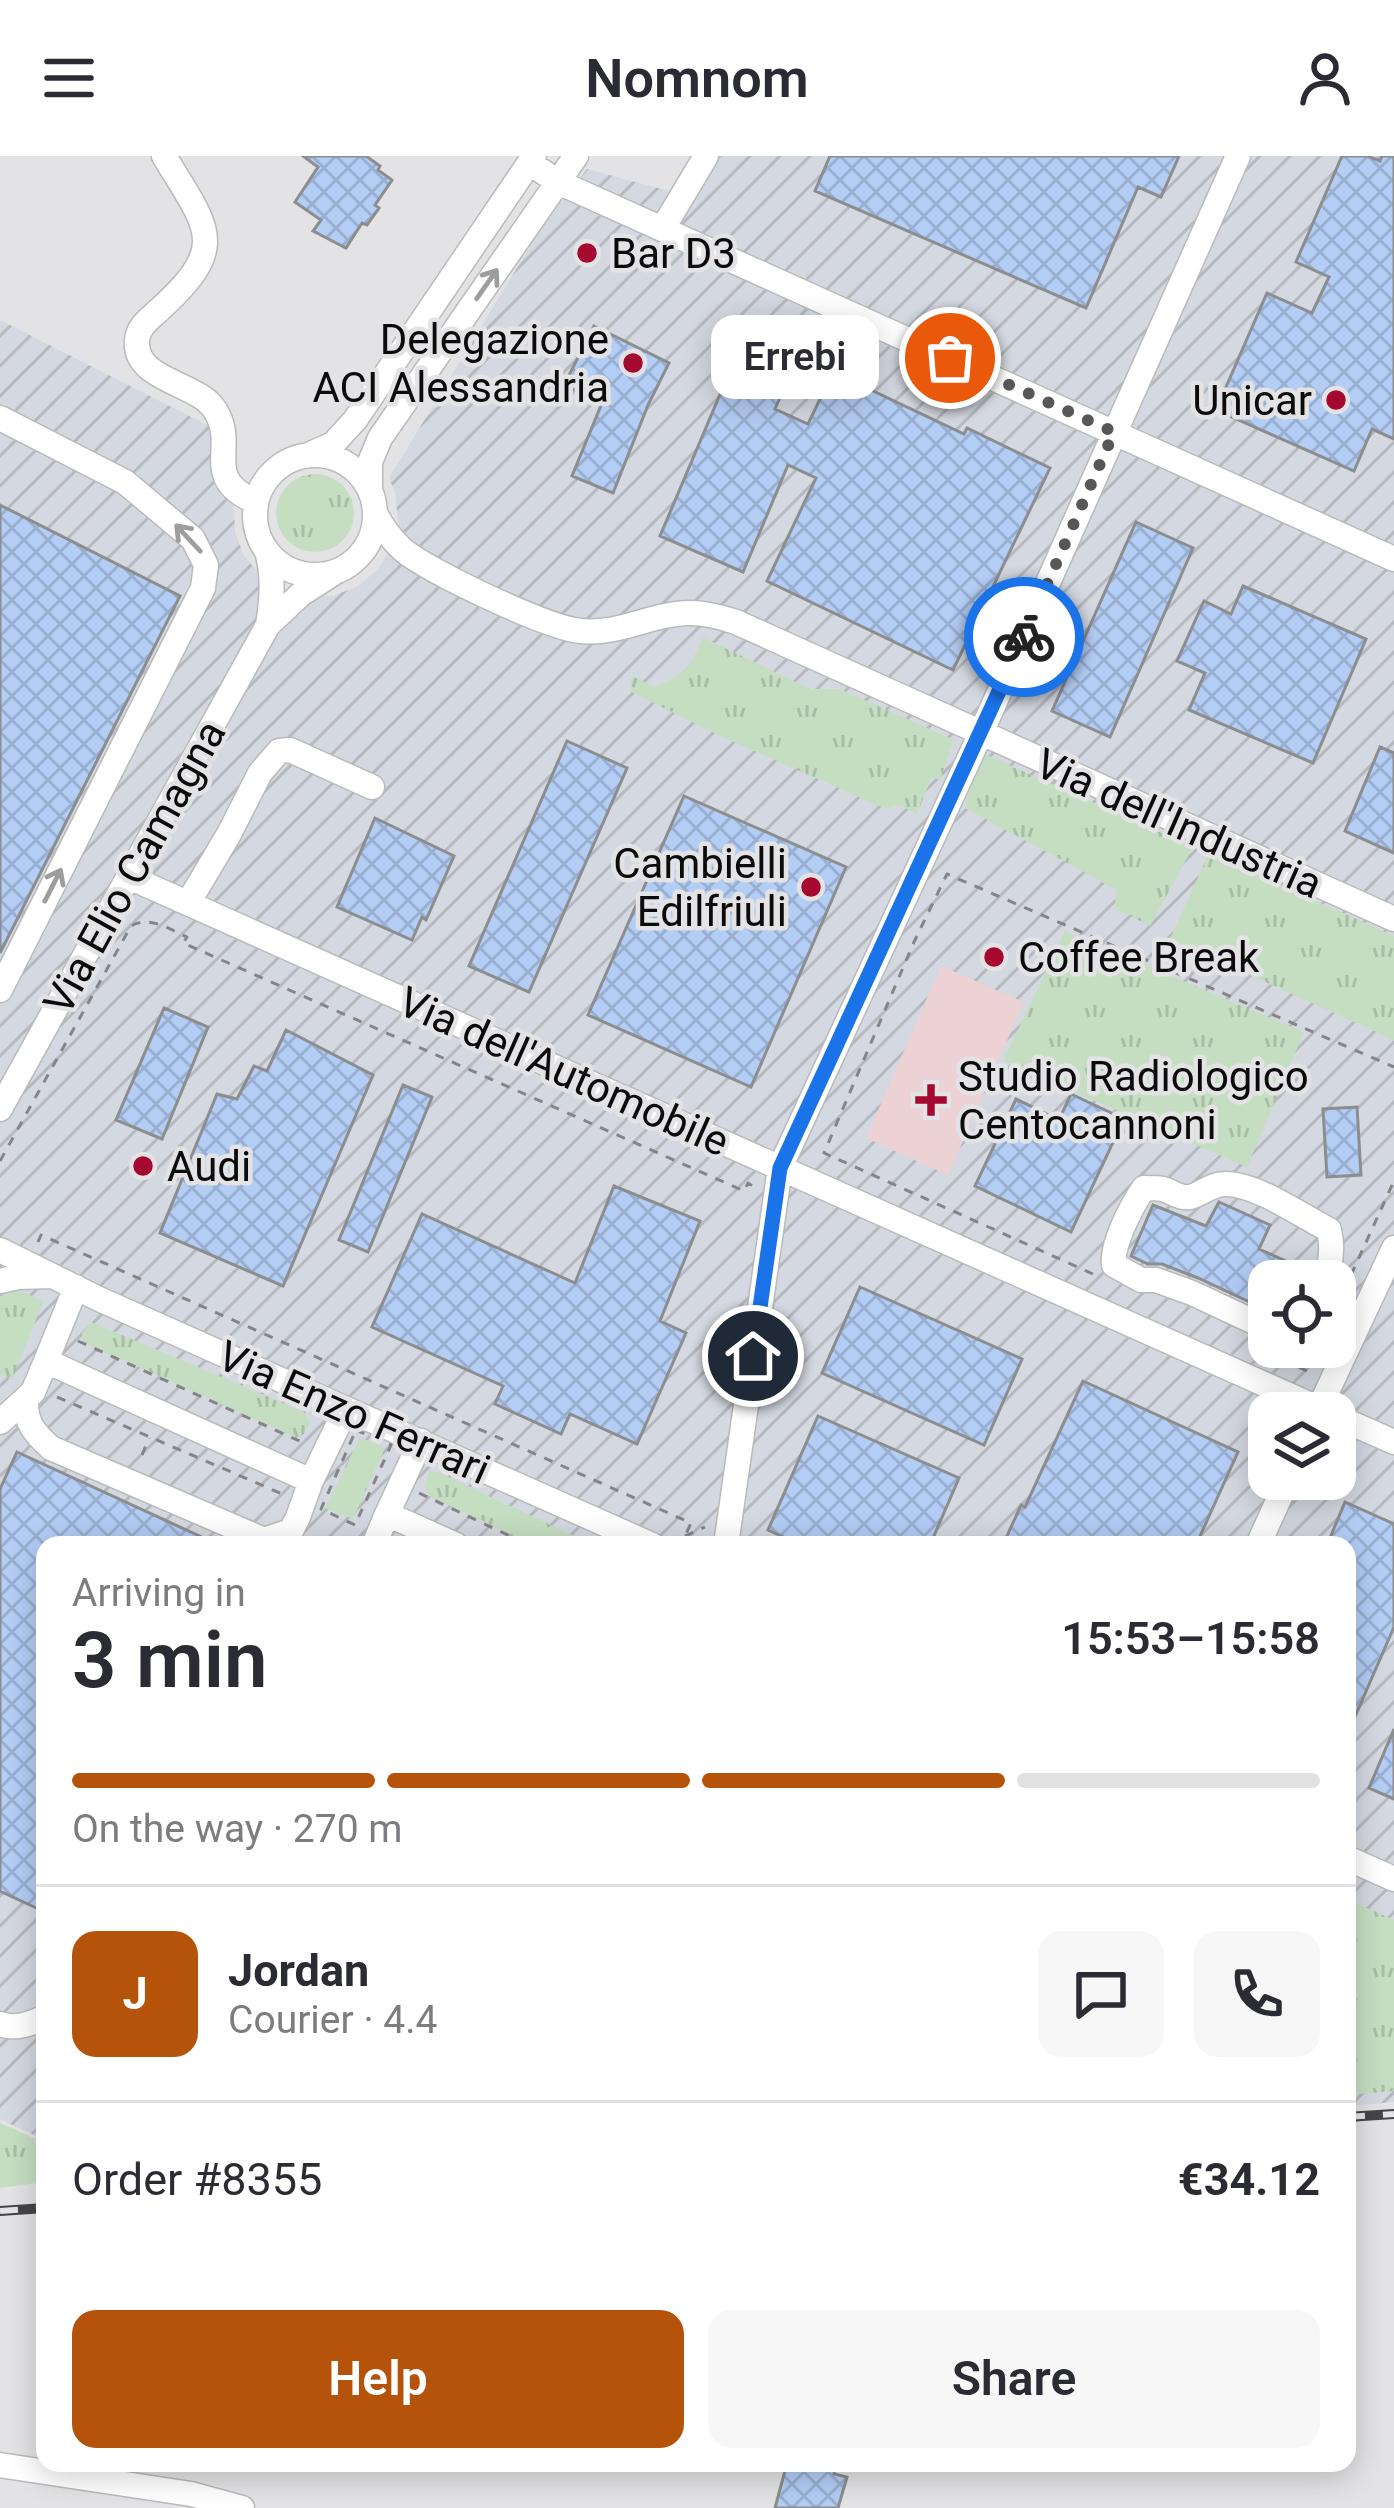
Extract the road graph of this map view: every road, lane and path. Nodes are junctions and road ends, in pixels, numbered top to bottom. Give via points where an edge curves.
1 (164, 156) edge
2 (576, 156) edge
3 (706, 156) edge
4 (1238, 156) edge
5 (532, 159) edge
6 (558, 182) junction
7 (662, 228) junction
8 (0, 418) edge
9 (1114, 432) junction
10 (308, 455) junction
11 (256, 502) junction
12 (373, 502) junction
13 (267, 551) junction
14 (1394, 559) edge
15 (344, 567) junction
16 (428, 567) junction
17 (268, 625) junction
18 (980, 734) junction
19 (372, 787) dead end
20 (129, 877) junction
21 (188, 903) junction
22 (1394, 919) edge
23 (0, 990) edge
24 (1394, 1067) edge
25 (0, 1109) edge
26 (0, 1161) edge
27 (780, 1168) junction
28 (1394, 1181) edge
29 (759, 1189) dead end
30 (36, 1246) dead end
31 (1394, 1248) edge
32 (0, 1250) edge
33 (1330, 1260) edge
34 (1356, 1263) edge
35 (1093, 1274) dead end
36 (1141, 1280) junction
37 (0, 1282) edge
38 (67, 1282) junction
39 (1122, 1321) junction
40 (1248, 1329) edge
41 (77, 1330) dead end
42 (46, 1361) junction
43 (59, 1384) dead end
44 (1279, 1392) edge
45 (1334, 1392) edge
46 (26, 1400) junction
47 (346, 1409) junction
48 (0, 1422) edge
49 (1356, 1426) edge
50 (311, 1433) dead end
51 (149, 1436) junction
52 (421, 1441) junction
53 (1394, 1442) edge
54 (306, 1444) junction
55 (300, 1449) dead end
56 (142, 1455) dead end
57 (299, 1482) junction
58 (417, 1489) dead end
59 (1278, 1500) edge
60 (321, 1509) joint
61 (386, 1514) junction
62 (710, 1516) dead end
63 (255, 1536) edge
64 (287, 1536) edge
65 (377, 1536) edge
66 (436, 1536) edge
67 (509, 1536) edge
68 (632, 1536) edge
69 (685, 1536) joint
70 (727, 1536) edge
71 (1262, 1536) edge
72 (1356, 1862) edge
73 (1394, 1880) edge
74 (36, 2021) edge
75 (0, 2024) edge
76 (0, 2465) edge
77 (36, 2470) edge
78 (46, 2472) edge
79 (242, 2508) edge

1 - 11 street via 199,213 206,250 185,286 143,325 138,352 150,369 217,412 227,483
2 - 6 street
3 - 7 street
4 - 9 street
5 - 6 street
5 - 10 street via 355,420 333,444
6 - 7 street
12 -> 6 street via 370,462 380,438
7 - 9 street
23 -> 8 street via 206,577 193,539 125,482
9 - 14 street
9 - 18 street
10 - 11 street via 280,466
10 - 12 street via 345,463
11 - 13 street
12 - 15 street via 373,532
12 - 16 street, Via dell'Industria via 389,535
13 - 15 street via 307,574
13 - 17 street, Via Elio Camagna
15 - 16 street, Via dell'Industria via 377,560
15 - 17 street, Via Elio Camagna
16 - 18 street, Via dell'Industria via 579,632 710,614
17 - 20 street, Via Elio Camagna
18 - 22 street, Via dell'Industria
18 - 27 street
19 - 21 street via 279,751
20 - 21 street, Via dell'Automobile
20 - 25 street, Via Elio Camagna
21 - 27 street, Via dell'Automobile
24 - 35 path via 946,874 824,1153
26 - 29 path via 130,926 140,921 743,1192 748,1184
27 - 39 street, Via dell'Automobile
27 - 70 street
28 - 34 path
30 - 69 path via 41,1235 691,1523
31 - 45 street
32 - 38 street, Via Enzo Ferrari
33 - 36 street via 1329,1230 1248,1188 1228,1183 1183,1198 1144,1188 1112,1254 1114,1265
36 - 39 street
36 - 40 street via 1192,1293
37 - 38 street
38 - 42 street
38 - 47 street, Via Enzo Ferrari
39 - 44 street, Via dell'Automobile
41 - 54 path via 80,1343
42 - 46 street
42 - 57 street
43 - 51 path via 54,1395
46 - 48 street
46 - 63 street via 25,1415 51,1448
47 - 52 street, Via Enzo Ferrari
47 - 57 street
49 - 53 street, Via dell'Automobile
50 - 54 path
51 - 56 path
51 - 57 path via 285,1495
52 - 61 street
52 - 68 street, Via Enzo Ferrari
54 - 55 path
57 - 64 street
58 - 67 path
59 - 71 street
60 - 60 path via 355,1526 392,1445 356,1430
61 - 65 street
61 - 66 street
62 - 69 path via 705,1528
72 - 73 street
74 - 75 street
76 - 77 street
78 - 79 street

